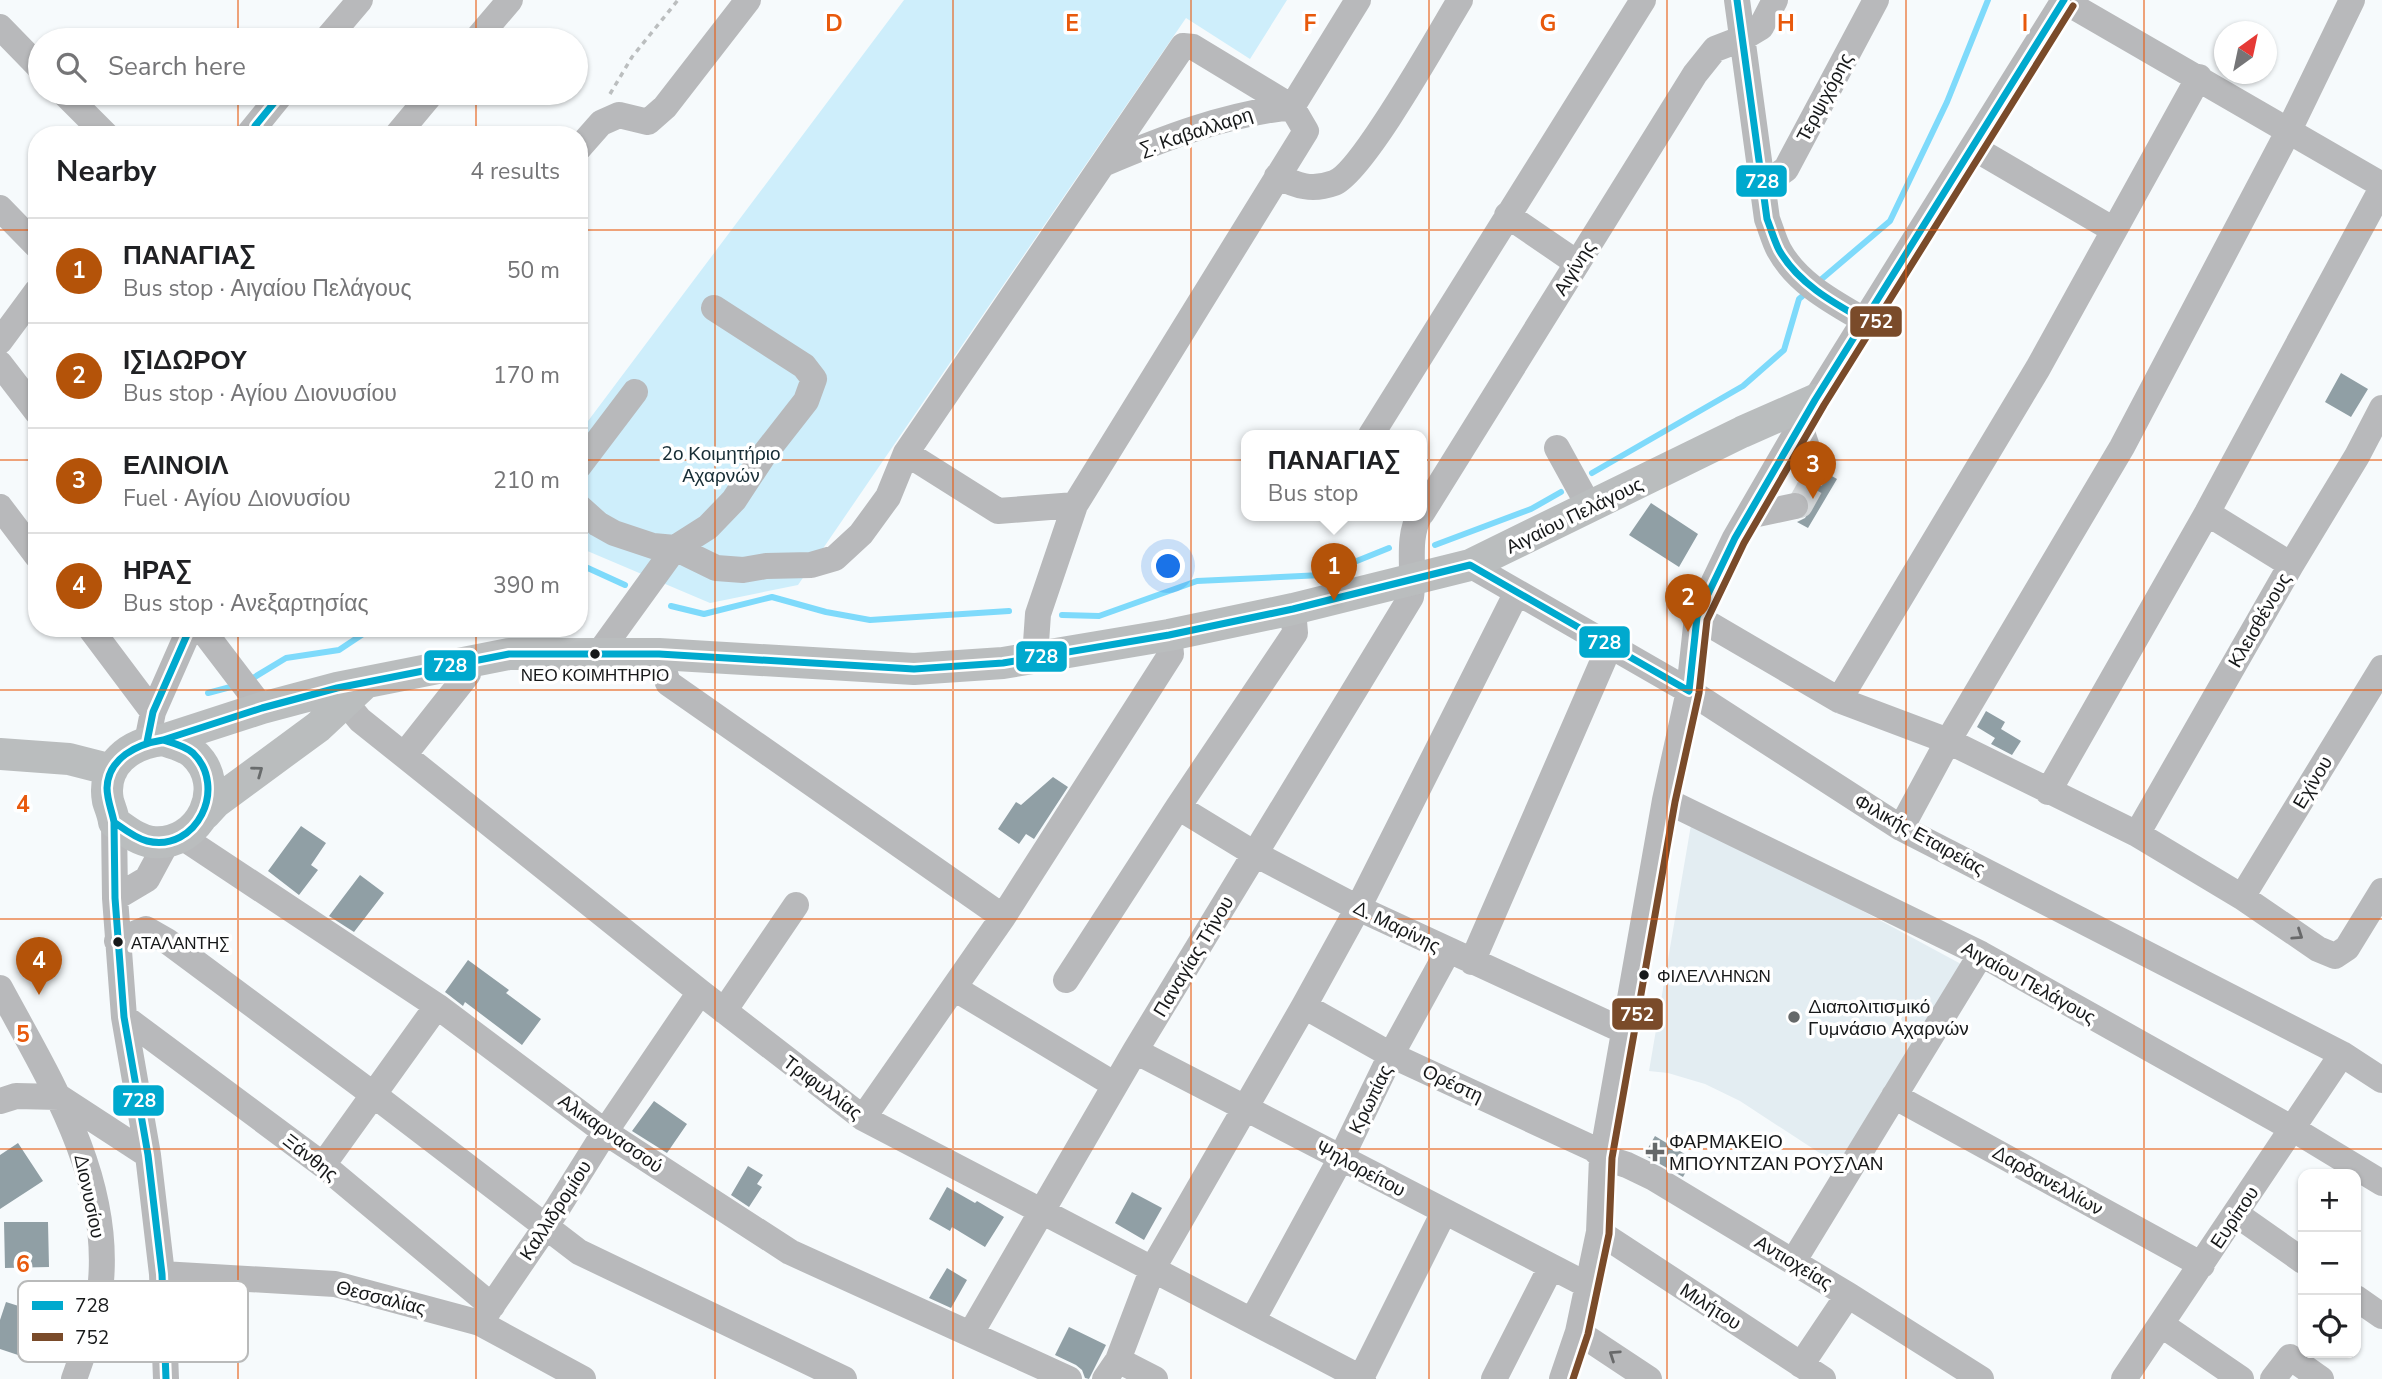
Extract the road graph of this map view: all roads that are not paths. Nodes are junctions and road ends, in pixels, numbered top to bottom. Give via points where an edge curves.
1 (359, 0) edge
2 (510, 0) edge
3 (748, 0) edge
4 (1358, 0) edge
5 (1460, 0) edge
6 (1643, 0) edge
7 (1737, 0) edge
8 (1775, 0) edge
9 (1876, 0) edge
10 (2064, 0) edge
11 (2352, 0) edge
12 (0, 27) edge
13 (336, 28) edge
14 (486, 28) edge
15 (1741, 39) junction
16 (28, 56) edge
17 (2199, 78) junction
18 (76, 105) edge
19 (274, 105) edge
20 (422, 105) edge
21 (1292, 107) junction
22 (97, 126) edge
23 (260, 126) edge
24 (404, 126) edge
25 (2289, 130) junction
26 (588, 137) edge
27 (1974, 148) junction
28 (1103, 164) junction
29 (1277, 176) junction
30 (1763, 185) junction
31 (2382, 186) edge
32 (0, 208) edge
33 (1507, 215) junction
34 (2115, 230) junction
35 (28, 237) edge
36 (1577, 263) junction
37 (28, 303) edge
38 (713, 308) dead end
39 (1864, 320) junction
40 (0, 341) edge
41 (0, 364) edge
42 (635, 393) dead end
43 (28, 400) edge
44 (2382, 408) edge
45 (1808, 413) junction
46 (1374, 430) edge
47 (1557, 448) dead end
48 (906, 453) junction
49 (588, 454) edge
50 (1815, 471) tunnel mouth
51 (1427, 504) edge
52 (1075, 505) junction
53 (1795, 506) tunnel mouth
54 (0, 507) edge
55 (1591, 508) junction
56 (2207, 513) junction
57 (588, 515) edge
58 (1748, 516) junction
59 (1417, 521) edge
60 (28, 544) edge
61 (675, 548) junction
62 (1470, 565) junction
63 (2291, 565) junction
64 (1413, 579) junction
65 (1517, 592) junction
66 (1293, 609) junction
67 (1698, 617) junction
68 (1169, 635) junction
69 (96, 637) edge
70 (187, 637) edge
71 (208, 637) edge
72 (1610, 645) junction
73 (599, 653) junction
74 (659, 654) junction
75 (1035, 657) junction
76 (465, 662) junction
77 (2382, 668) edge
78 (1689, 691) junction
79 (356, 692) junction
80 (1839, 700) junction
81 (262, 708) junction
82 (154, 731) junction
83 (1948, 741) junction
84 (3, 750) edge
85 (404, 755) junction
86 (112, 770) junction
87 (2048, 792) junction
88 (1665, 800) junction
89 (1178, 807) junction
90 (205, 814) junction
91 (114, 822) junction
92 (1901, 828) junction
93 (2137, 834) junction
94 (174, 840) junction
95 (1255, 853) junction
96 (2382, 891) edge
97 (2242, 897) junction
98 (115, 898) junction
99 (796, 905) dead end
100 (1358, 908) junction
101 (1003, 917) junction
102 (117, 941) junction
103 (1981, 954) junction
104 (1460, 956) junction
105 (1066, 980) dead end
106 (0, 988) edge
107 (954, 988) junction
108 (700, 992) junction
109 (437, 1006) junction
110 (1304, 1006) junction
111 (724, 1011) junction
112 (124, 1017) junction
113 (1624, 1031) junction
114 (1135, 1051) junction
115 (2342, 1054) junction
116 (1391, 1055) junction
117 (2382, 1080) edge
118 (1115, 1085) junction
119 (374, 1096) junction
120 (1894, 1096) junction
121 (59, 1097) junction
122 (0, 1101) edge
123 (1244, 1107) junction
124 (863, 1118) junction
125 (2293, 1129) junction
126 (605, 1132) junction
127 (148, 1155) junction
128 (1602, 1157) junction
129 (1341, 1158) junction
130 (323, 1165) junction
131 (2382, 1183) edge
132 (1042, 1210) junction
133 (1444, 1212) junction
134 (2236, 1214) junction
135 (545, 1228) junction
136 (1599, 1232) junction
137 (2298, 1257) edge
138 (1793, 1262) junction
139 (2202, 1265) junction
140 (1551, 1267) junction
141 (1153, 1268) junction
142 (162, 1274) junction
143 (100, 1281) edge
144 (162, 1281) edge
145 (1587, 1285) junction
146 (1848, 1295) junction
147 (2361, 1301) edge
148 (486, 1315) junction
149 (2382, 1316) edge
150 (1252, 1321) junction
151 (2162, 1325) junction
152 (1578, 1332) junction
153 (971, 1333) junction
154 (80, 1362) edge
155 (1111, 1370) edge
156 (1812, 1372) edge
157 (1362, 1378) edge
158 (74, 1379) edge
159 (583, 1379) edge
160 (844, 1379) edge
161 (1069, 1379) edge
162 (1155, 1379) edge
163 (1494, 1379) edge
164 (1562, 1379) edge
165 (1649, 1379) edge
166 (1981, 1379) edge
167 (2124, 1379) edge
168 (2241, 1379) edge
169 (2273, 1379) edge
170 (2321, 1379) edge

1 - 13 street
2 - 14 street
3 - 26 street via 665,107 648,122 619,115 601,122
4 - 21 street
5 - 29 street via 1364,155 1336,183 1301,188
6 - 33 street
7 - 15 street
8 - 15 street, Αιγίνης via 1761,27
9 - 30 street, Τερψιχόρης via 1786,169
10 - 17 street
10 - 27 street
11 - 25 street
12 - 16 street
15 - 30 street
15 - 36 street, Αιγίνης via 1715,49 1695,74
17 - 25 street
17 - 34 street
18 - 22 street
19 - 23 street
20 - 24 street
21 - 28 street, Σ. Καβαλλαρη via 1239,115
21 - 28 street via 1193,47 1183,46
21 - 29 street via 1306,131
25 - 31 street
25 - 83 street via 2122,447
27 - 34 street
27 - 39 street
28 - 48 street
29 - 52 street
30 - 39 street via 1779,250 1797,275
31 - 56 street
32 - 35 street
33 - 36 street
33 - 46 street
34 - 80 street
36 - 51 street, Αιγίνης
37 - 40 street
38 - 61 street via 804,366 814,379 806,401 734,500 708,527
39 - 45 street
41 - 43 street
42 - 49 street
44 - 63 street, Κλεισθένους
45 - 50 street
45 - 55 main road, Αιγαίου Πελάγους via 1742,432
45 - 58 street
47 - 55 street
48 - 52 street via 998,511
48 - 61 street via 888,497 861,534 835,558 811,565 743,570 716,568
52 - 75 street via 1038,614
53 - 58 street
54 - 60 street
55 - 62 main road, Αιγαίου Πελάγους
56 - 63 street
56 - 87 street
57 - 61 street via 614,533
58 - 67 street
59 - 64 street, Αιγίνης
61 - 73 street
62 - 64 main road, Αιγαίου Πελάγους
62 - 65 street, Φιλικής Εταιρείας
63 - 93 street, Κλεισθένους
64 - 66 main road, Αιγαίου Πελάγους
64 - 95 street, Παναγίας Τήνου via 1411,597
65 - 72 street, Φιλικής Εταιρείας
65 - 100 street
66 - 68 main road, Αιγαίου Πελάγους
66 - 89 street via 1295,633
67 - 78 street
67 - 80 street
68 - 75 main road, Αιγαίου Πελάγους
68 - 101 street via 1171,654
69 - 82 street
70 - 82 street
71 - 81 street
72 - 78 street, Φιλικής Εταιρείας
72 - 104 street, Κρωπίας
73 - 74 main road, Αιγαίου Πελάγους
73 - 76 main road, Αιγαίου Πελάγους via 509,654
74 - 75 main road, Αιγαίου Πελάγους via 914,669
74 - 101 street via 668,683
76 - 79 main road, Αιγαίου Πελάγους
76 - 85 street via 468,674
77 - 97 street, Εχίνου
78 - 88 street
78 - 92 street, Φιλικής Εταιρείας
79 - 81 main road, Αιγαίου Πελάγους
79 - 85 street, Τριφυλλίας via 360,720
90 -> 79 main road
80 - 83 street
81 - 82 main road, Αιγαίου Πελάγους
82 - 86 main road via 120,757
82 - 90 main road via 193,753 203,765 210,798
83 - 87 street
83 - 92 street
84 - 86 main road
85 - 108 street, Τριφυλλίας
86 - 91 main road via 108,800
87 - 93 street
88 - 103 street, Αιγαίου Πελάγους
88 - 113 street
89 - 95 street, Δ. Μαρίνης
89 - 105 street
90 - 94 main road via 195,827
91 - 94 main road via 150,842
91 - 98 street
92 - 115 street, Φιλικής Εταιρείας
93 - 97 street
94 - 98 street via 147,879
94 - 109 street, Αλικαρνασσού
95 - 100 street, Δ. Μαρίνης
95 - 114 street, Παναγίας Τήνου
97 -> 96 street via 2334,956 2347,948
98 - 102 street
99 - 111 street
100 - 104 street, Δ. Μαρίνης
100 - 110 street
101 - 107 street
102 - 112 street
102 - 119 street via 146,929 167,941
103 - 120 street
103 - 125 street, Αιγαίου Πελάγους
104 - 113 street, Δ. Μαρίνης
104 - 116 street, Κρωπίας
106 - 121 street, Διονυσίου
107 - 118 street
107 - 124 street
108 - 111 street, Τριφυλλίας
108 - 126 street, Καλλιδρομίου
109 - 119 street
109 - 126 street, Αλικαρνασσού
110 - 116 street, Ορέστη
110 - 123 street
111 - 124 street, Τριφυλλίας
112 - 127 street
112 - 130 street, Ξάνθης
113 - 128 street
114 - 118 street, Παναγίας Τήνου
114 - 123 street, Ψηλορείτου
115 - 117 street, Φιλικής Εταιρείας
115 - 125 street, Ευρίπου
116 - 128 street, Ορέστη via 1594,1149
116 - 129 street, Κρωπίας
118 - 132 street, Παναγίας Τήνου
119 - 130 street
119 - 135 street
120 - 138 street
120 - 139 street, Δαρδανελλίων
121 - 122 street via 16,1096
121 - 127 street
121 - 143 street, Διονυσίου via 91,1182 101,1234
123 - 129 street, Ψηλορείτου
123 - 141 street
124 - 132 street, Τριφυλλίας
125 - 131 street, Αιγαίου Πελάγους
125 - 134 street, Ευρίπου
126 - 135 street, Καλλιδρομίου
126 - 153 street, Αλικαρνασσού via 790,1252
127 - 142 street
128 - 136 street
128 - 138 street, Αντιοχείας via 1654,1178
129 - 133 street, Ψηλορείτου
129 - 150 street, Κρωπίας
130 - 148 street, Ξάνθης
132 - 141 street, Τριφυλλίας
132 - 153 street, Παναγίας Τήνου
133 - 140 street, Ψηλορείτου
133 - 157 street
134 - 137 street
134 - 139 street, Ευρίπου
135 - 148 street, Καλλιδρομίου
135 - 160 street via 579,1252
136 - 145 street
136 - 156 street, Μιλήτου
138 - 146 street, Αντιοχείας
139 - 151 street, Ευρίπου
140 - 145 street, Ψηλορείτου
140 - 163 street
141 - 150 street, Τριφυλλίας
141 - 155 street
142 - 144 street
142 - 148 street, Θεσσαλίας via 335,1284
145 - 152 street
146 - 156 street
146 - 166 street, Αντιοχείας
147 - 149 street
148 - 159 street, Θεσσαλίας
150 - 157 street, Τριφυλλίας
151 - 167 street, Ευρίπου
151 - 168 street
152 - 164 street
165 -> 152 street
153 - 161 street, Αλικαρνασσού
154 - 158 street, Διονυσίου
155 - 162 street
169 - 170 street via 2290,1357

